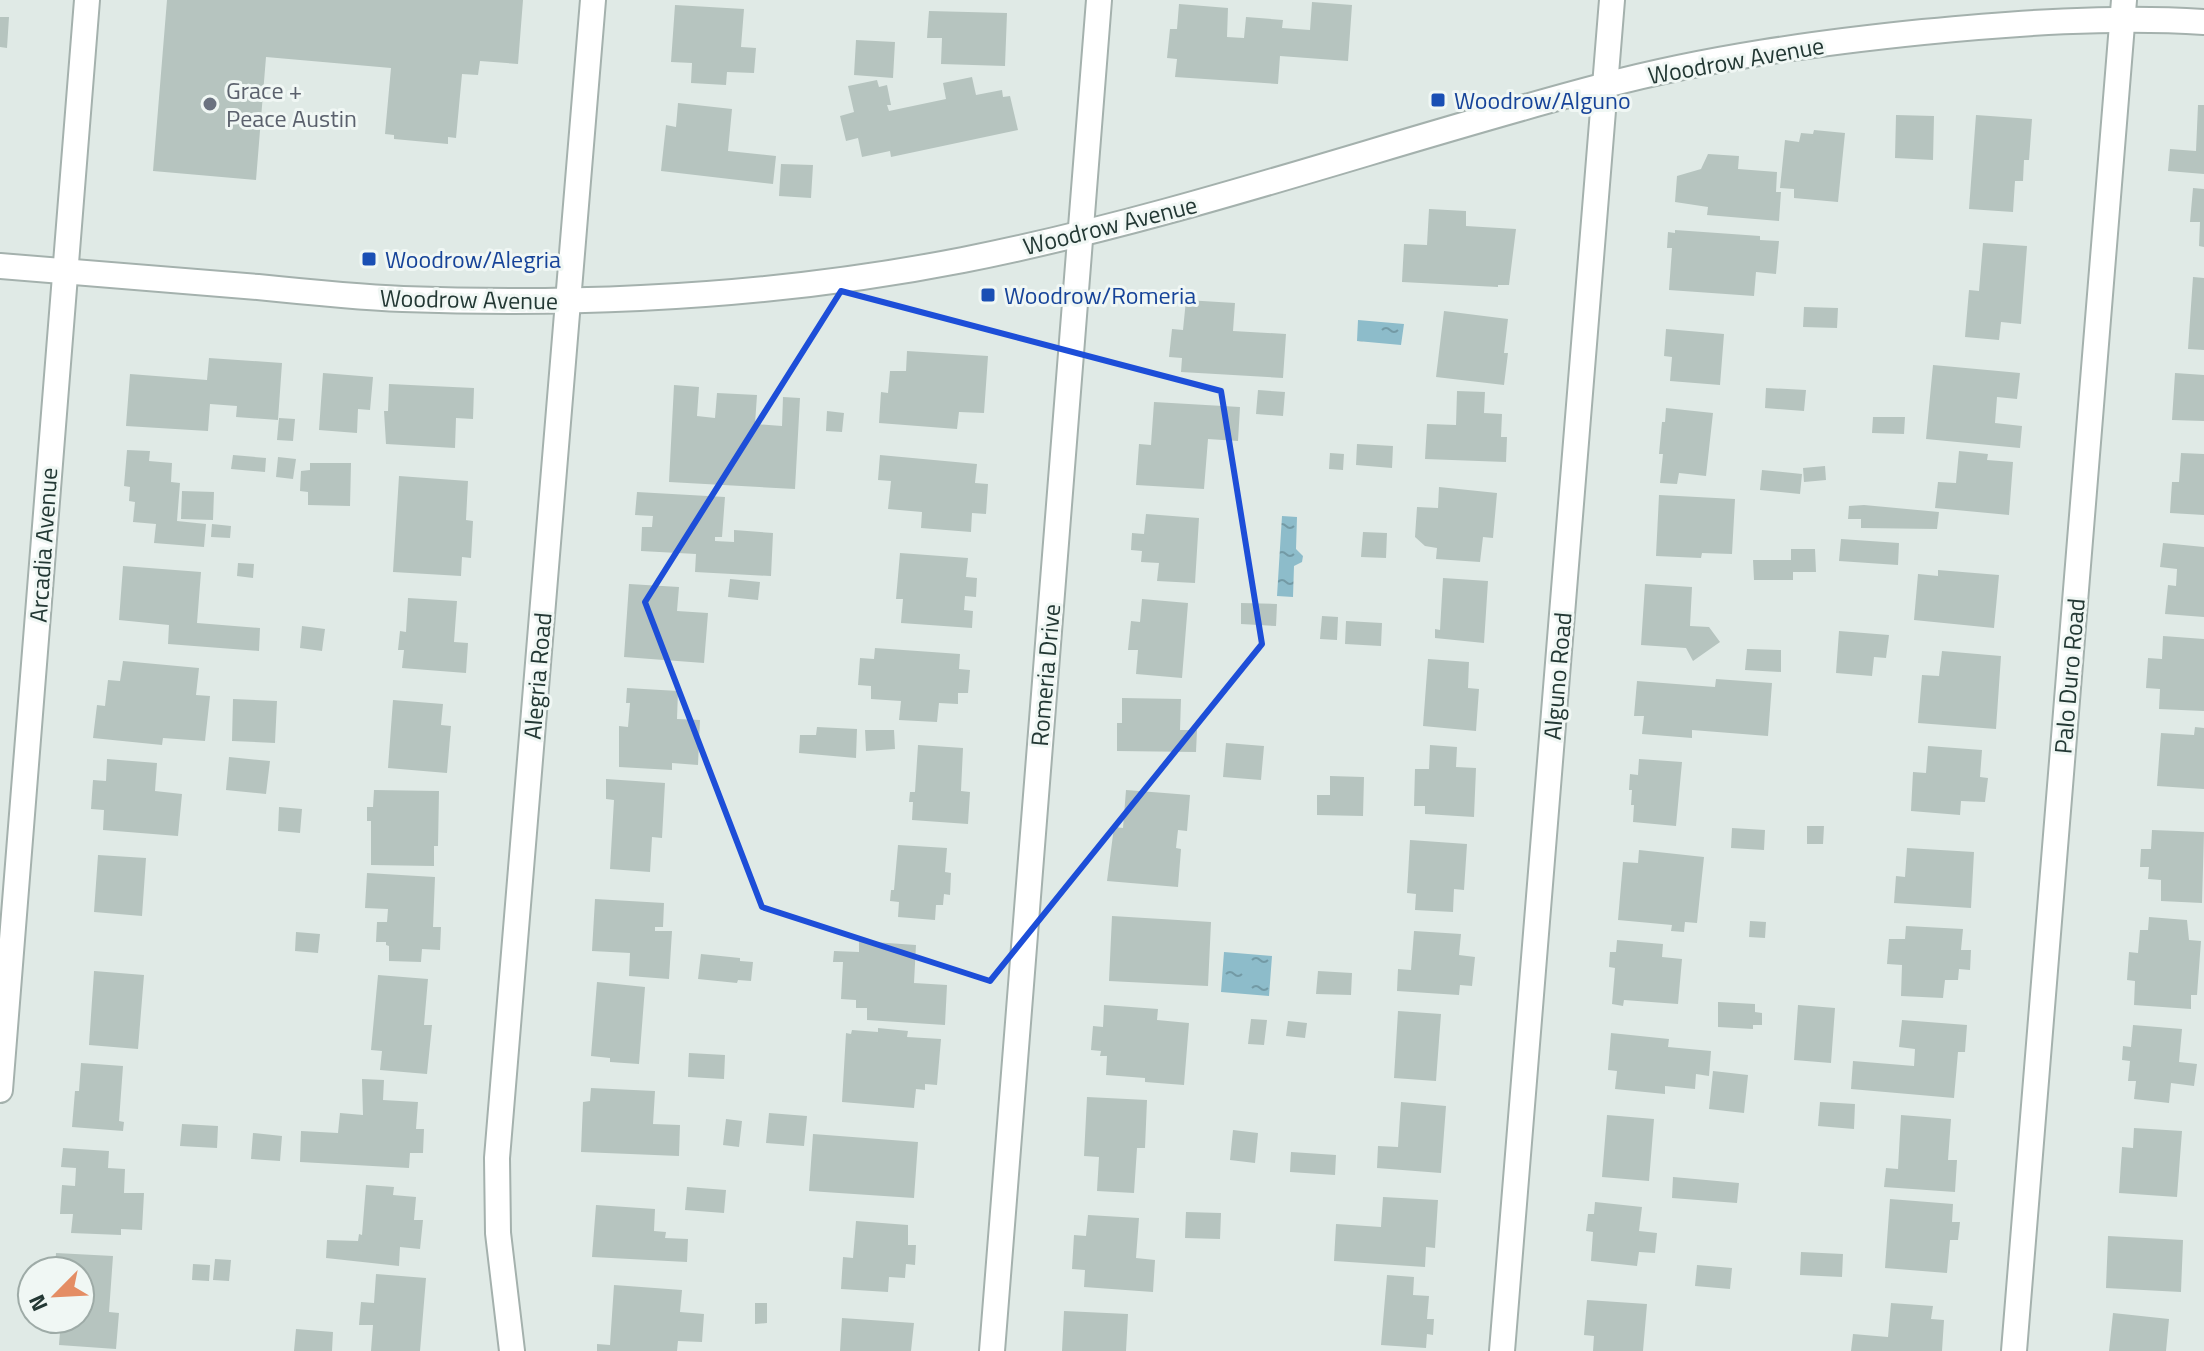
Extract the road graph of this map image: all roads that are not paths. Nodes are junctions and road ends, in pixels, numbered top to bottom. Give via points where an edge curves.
1 (87, 0) edge
2 (593, 0) edge
3 (1099, 0) edge
4 (1612, 0) edge
5 (2123, 10) edge
6 (2204, 22) edge
7 (1605, 85) junction
8 (1080, 235) junction
9 (0, 266) edge
10 (64, 271) junction
11 (568, 302) junction
12 (0, 1090) edge
13 (512, 1351) edge
14 (992, 1351) edge
15 (1502, 1351) edge
16 (2014, 1351) edge

1 - 10 street, Arcadia Avenue
2 - 11 street, Alegria Road
3 - 8 street, Romeria Drive
4 - 7 street, Alguno Road
5 - 6 street, Woodrow Avenue
5 - 7 street, Woodrow Avenue via 1847,40 1699,63
5 - 16 street, Palo Duro Road
7 - 8 street, Woodrow Avenue
7 - 15 street, Alguno Road
8 - 11 street, Woodrow Avenue via 824,282
8 - 14 street, Romeria Drive
9 - 10 street, Woodrow Avenue
10 - 11 street, Woodrow Avenue via 399,299
10 - 12 street, Arcadia Avenue
11 - 13 street, Alegria Road via 497,1158 498,1233

